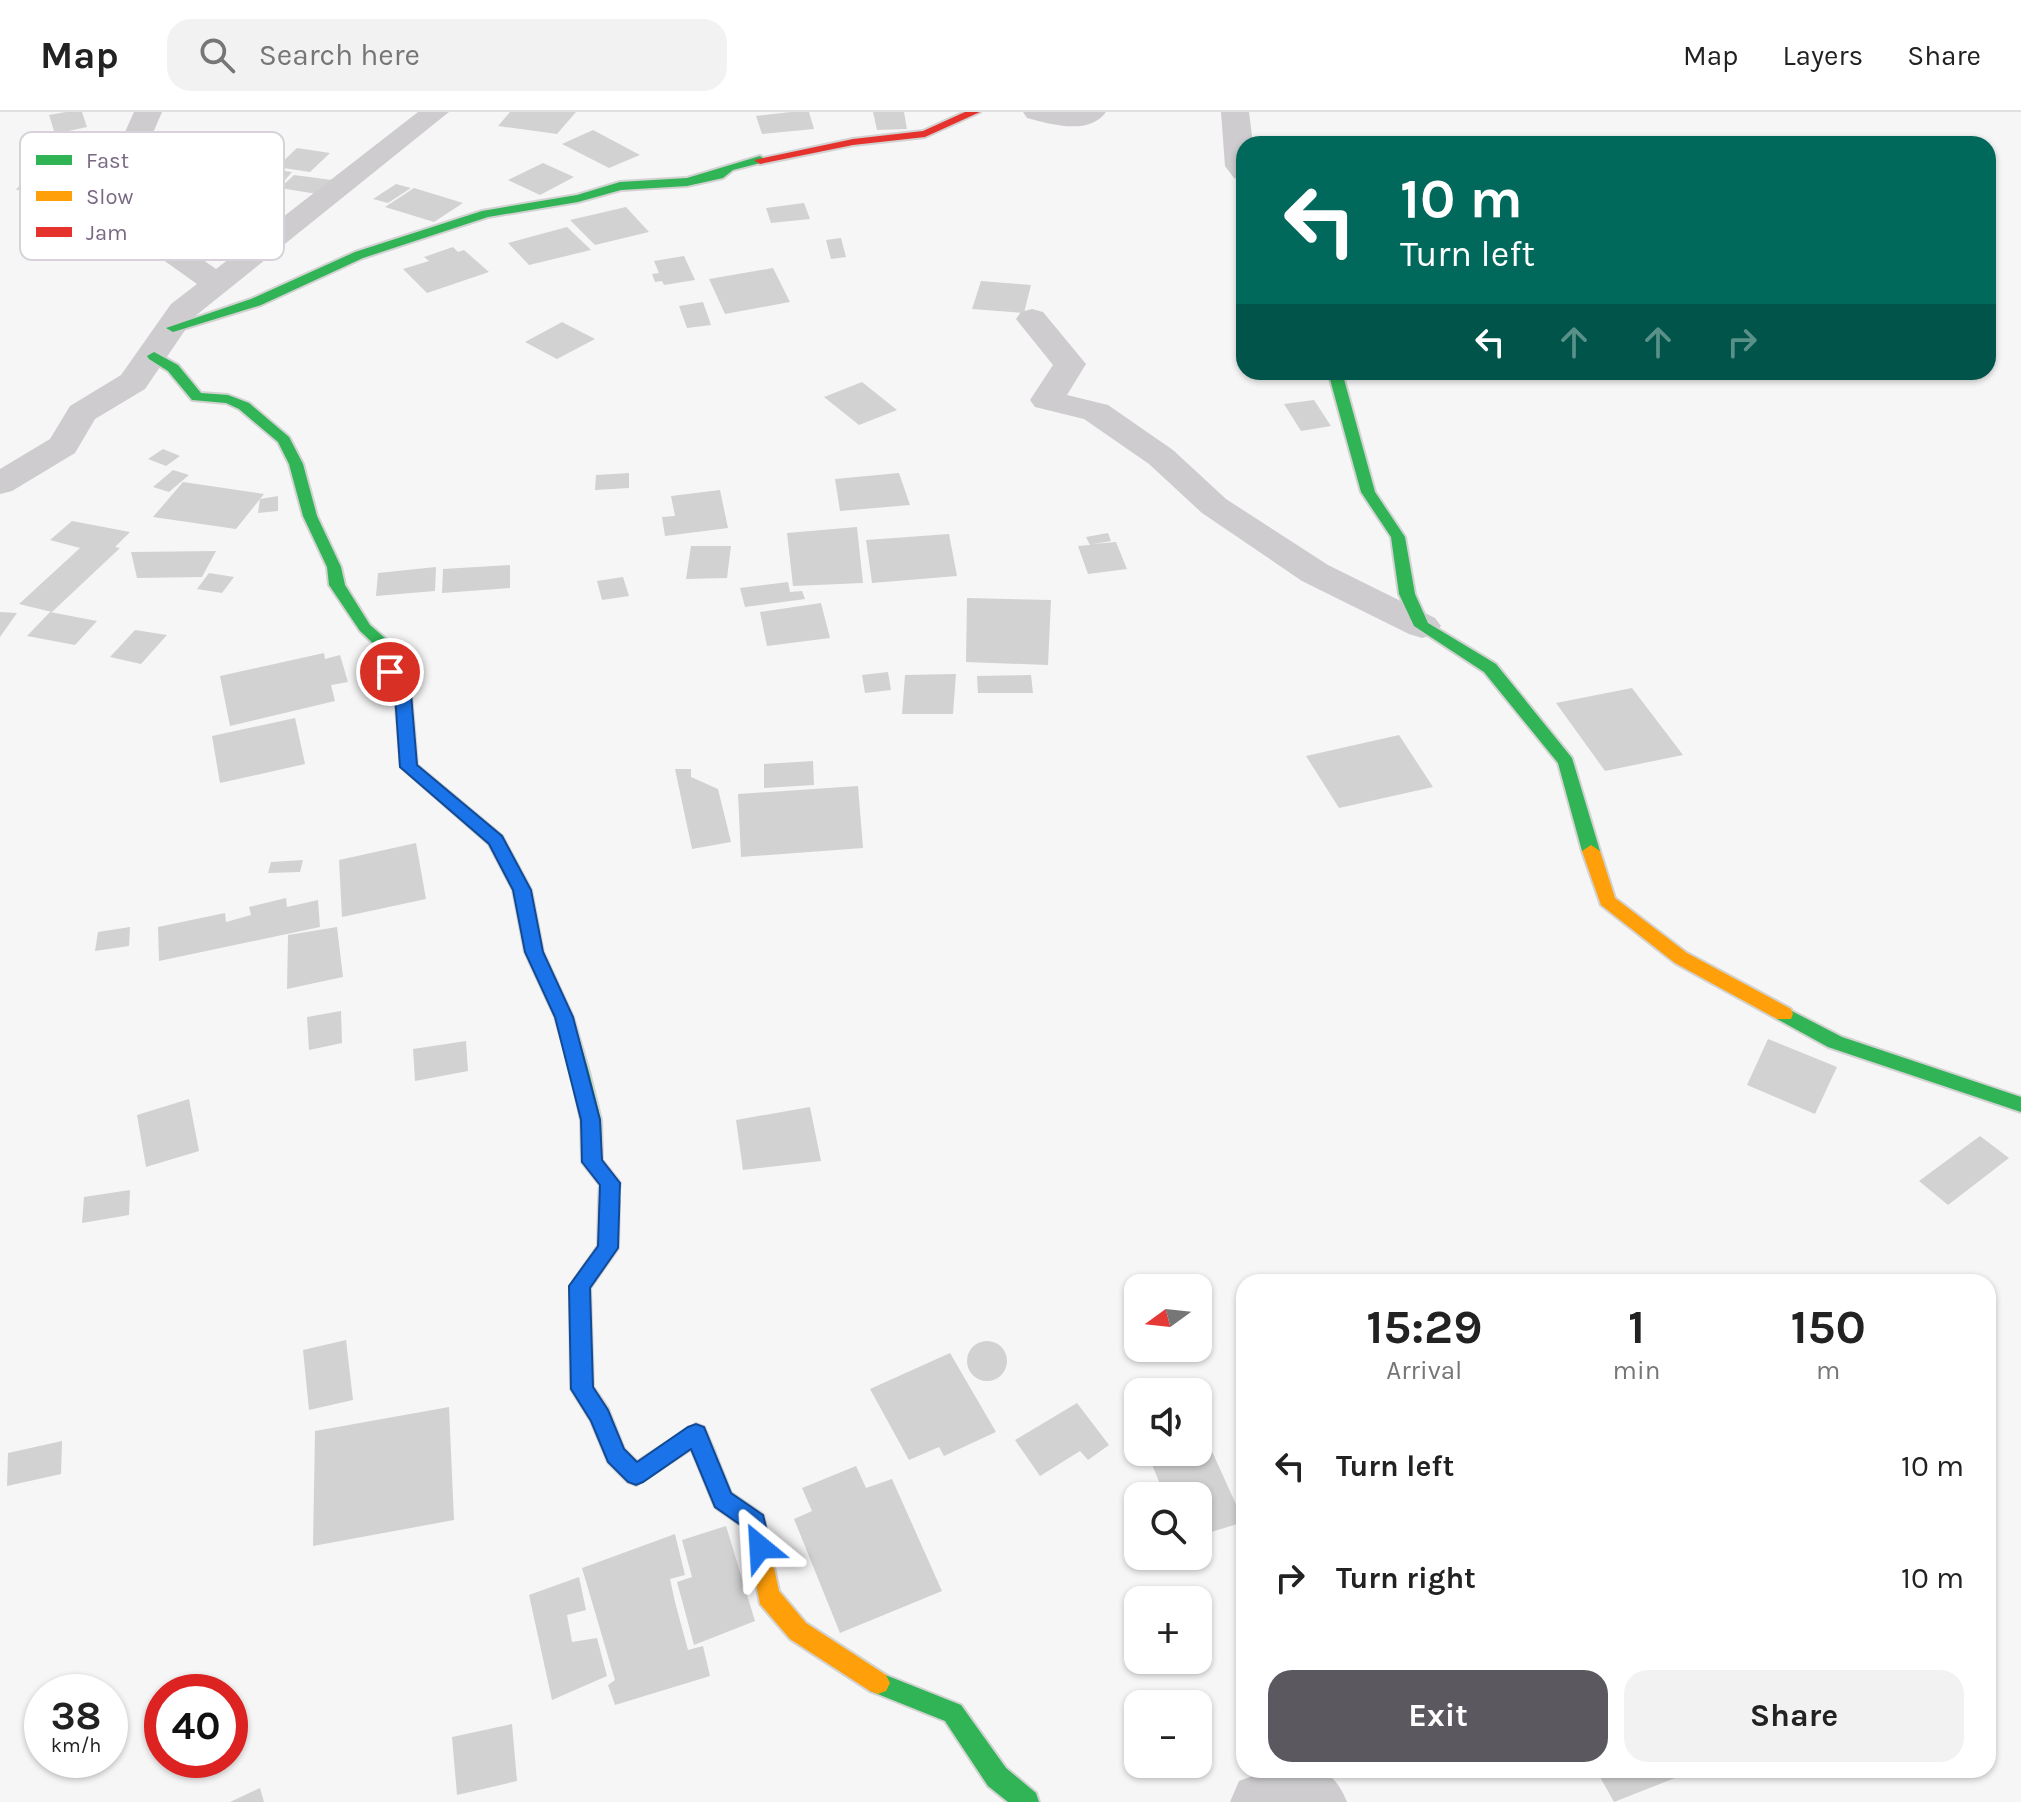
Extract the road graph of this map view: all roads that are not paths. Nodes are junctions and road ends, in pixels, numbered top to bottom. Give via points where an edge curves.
1 (148, 112) edge
2 (435, 112) edge
3 (974, 112) edge
4 (1037, 112) edge
5 (1092, 112) edge
6 (1235, 112) edge
7 (139, 132) edge
8 (1236, 136) edge
9 (284, 230) edge
10 (183, 260) edge
11 (245, 260) edge
12 (216, 283) junction
13 (1032, 319) dead end
14 (173, 328) junction
15 (154, 356) junction
16 (1337, 380) edge
17 (0, 484) edge
18 (1422, 626) junction
19 (2021, 1105) edge
20 (1027, 1802) edge
21 (1260, 1802) edge
22 (1317, 1802) edge

1 - 7 street
2 - 9 street
3 - 14 street via 925,134 853,142 754,161 687,182 620,186 486,214 359,255 256,302
4 - 5 street via 1073,119
6 - 8 street
10 - 12 street
11 - 12 street
12 - 14 street via 182,311
13 - 18 street via 1070,364 1047,400 1096,412 1161,457 1214,506 1303,565
14 - 15 street
15 - 17 street via 133,382 82,413 63,446
15 - 20 street via 173,368 197,397 244,406 284,440 337,585 365,628 385,645 377,655 403,694 409,767 496,840 522,890 534,952 564,1017 580,1072 591,1120 592,1162 610,1183 608,1248 580,1286 580,1364 582,1389 616,1455 636,1475 696,1434 723,1500 755,1522 768,1596 798,1631 875,1682 953,1713 997,1777
16 - 18 street via 1368,492 1398,537 1407,594
18 - 19 street via 1490,668 1566,762 1607,901 1681,958 1835,1042
21 - 22 street via 1305,1793

